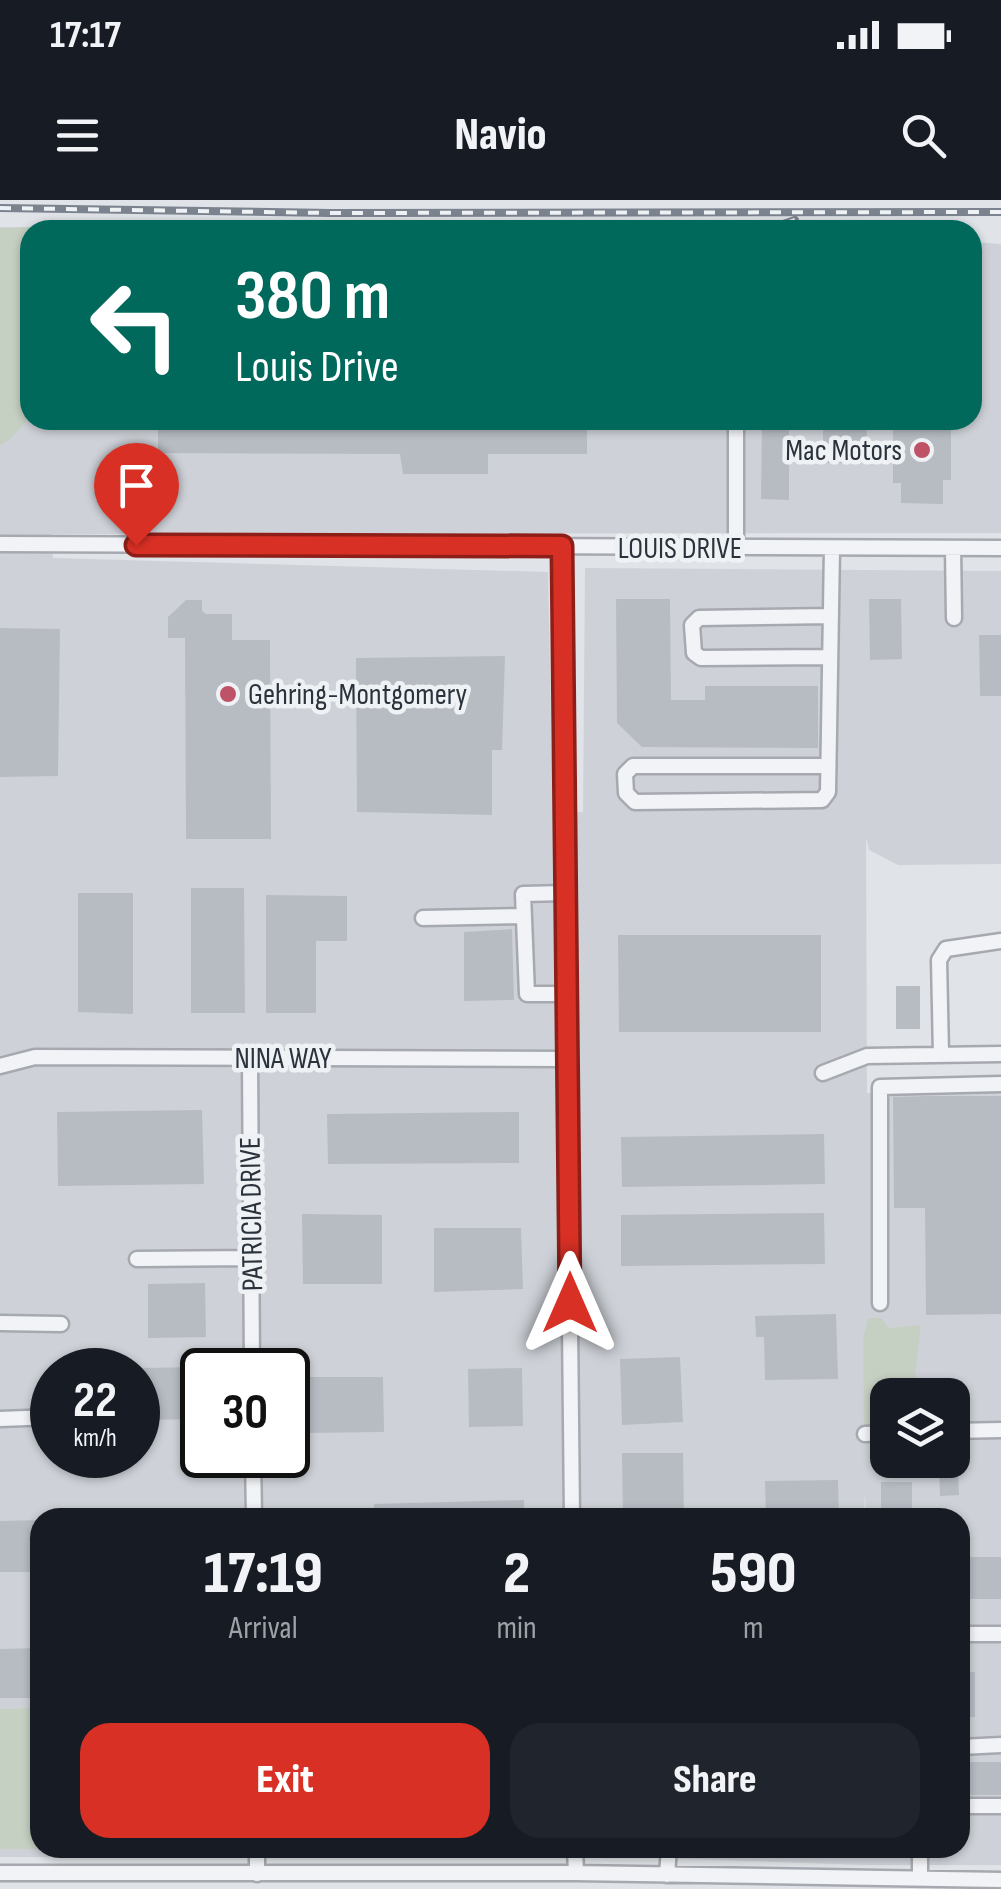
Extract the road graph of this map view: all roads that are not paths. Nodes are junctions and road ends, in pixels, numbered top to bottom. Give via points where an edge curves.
1 (736, 430) edge
2 (0, 544) edge
3 (562, 546) junction
4 (736, 548) junction
5 (832, 548) junction
6 (953, 548) junction
7 (1001, 548) edge
8 (830, 616) junction
9 (954, 618) dead end
10 (830, 657) junction
11 (828, 766) junction
12 (565, 893) junction
13 (524, 916) junction
14 (423, 918) dead end
15 (1001, 941) edge
16 (566, 994) junction
17 (940, 1054) junction
18 (1001, 1054) edge
19 (250, 1059) junction
20 (567, 1059) junction
21 (0, 1066) edge
22 (823, 1073) dead end
23 (1001, 1084) edge
24 (252, 1258) junction
25 (138, 1259) dead end
26 (880, 1303) dead end
27 (0, 1323) edge
28 (61, 1324) dead end
29 (252, 1348) edge
30 (30, 1419) edge
31 (0, 1420) edge
32 (1001, 1430) edge
33 (970, 1431) edge
34 (865, 1434) dead end
35 (870, 1434) edge
36 (253, 1478) edge
37 (254, 1508) edge
38 (572, 1508) edge
39 (970, 1634) edge
40 (1001, 1634) edge
41 (1001, 1746) edge
42 (970, 1747) edge
43 (970, 1806) edge
44 (1001, 1806) edge
45 (256, 1858) edge
46 (575, 1858) edge
47 (668, 1858) edge
48 (920, 1858) edge
49 (0, 1873) edge
50 (576, 1873) junction
51 (257, 1874) junction
52 (667, 1874) junction
53 (920, 1880) junction
54 (1001, 1880) edge
55 (47, 1882) edge

1 - 4 street
2 - 3 street, LOUIS DRIVE
3 - 4 street, LOUIS DRIVE
3 - 12 street
4 - 5 street, LOUIS DRIVE
5 - 6 street, LOUIS DRIVE
5 - 8 street
6 - 7 street, LOUIS DRIVE
6 - 9 street
8 - 10 street
8 - 10 street via 699,618 692,624 700,658
10 - 11 street
11 - 11 street via 822,800 636,802 626,793 625,774 633,766
12 - 13 street via 524,894
12 - 16 street
13 - 14 street
13 - 16 street via 527,994
15 - 17 street via 946,949 939,960
16 - 20 street
17 - 18 street
17 - 22 street via 867,1056
19 - 20 street, NINA WAY
19 - 21 street, NINA WAY via 35,1056
19 - 24 street, PATRICIA DRIVE
20 - 38 street
23 - 26 street via 880,1087
24 - 25 street
24 - 29 street, PATRICIA DRIVE
27 - 28 street
30 - 31 street
32 - 33 street
34 - 35 street
36 - 37 street
39 - 40 street
41 - 42 street
43 - 44 street
45 - 51 street
46 - 50 street
47 - 52 street
48 - 53 street
49 - 55 street
50 - 51 street
50 - 52 street
51 - 55 street
52 - 53 street
53 - 54 street

